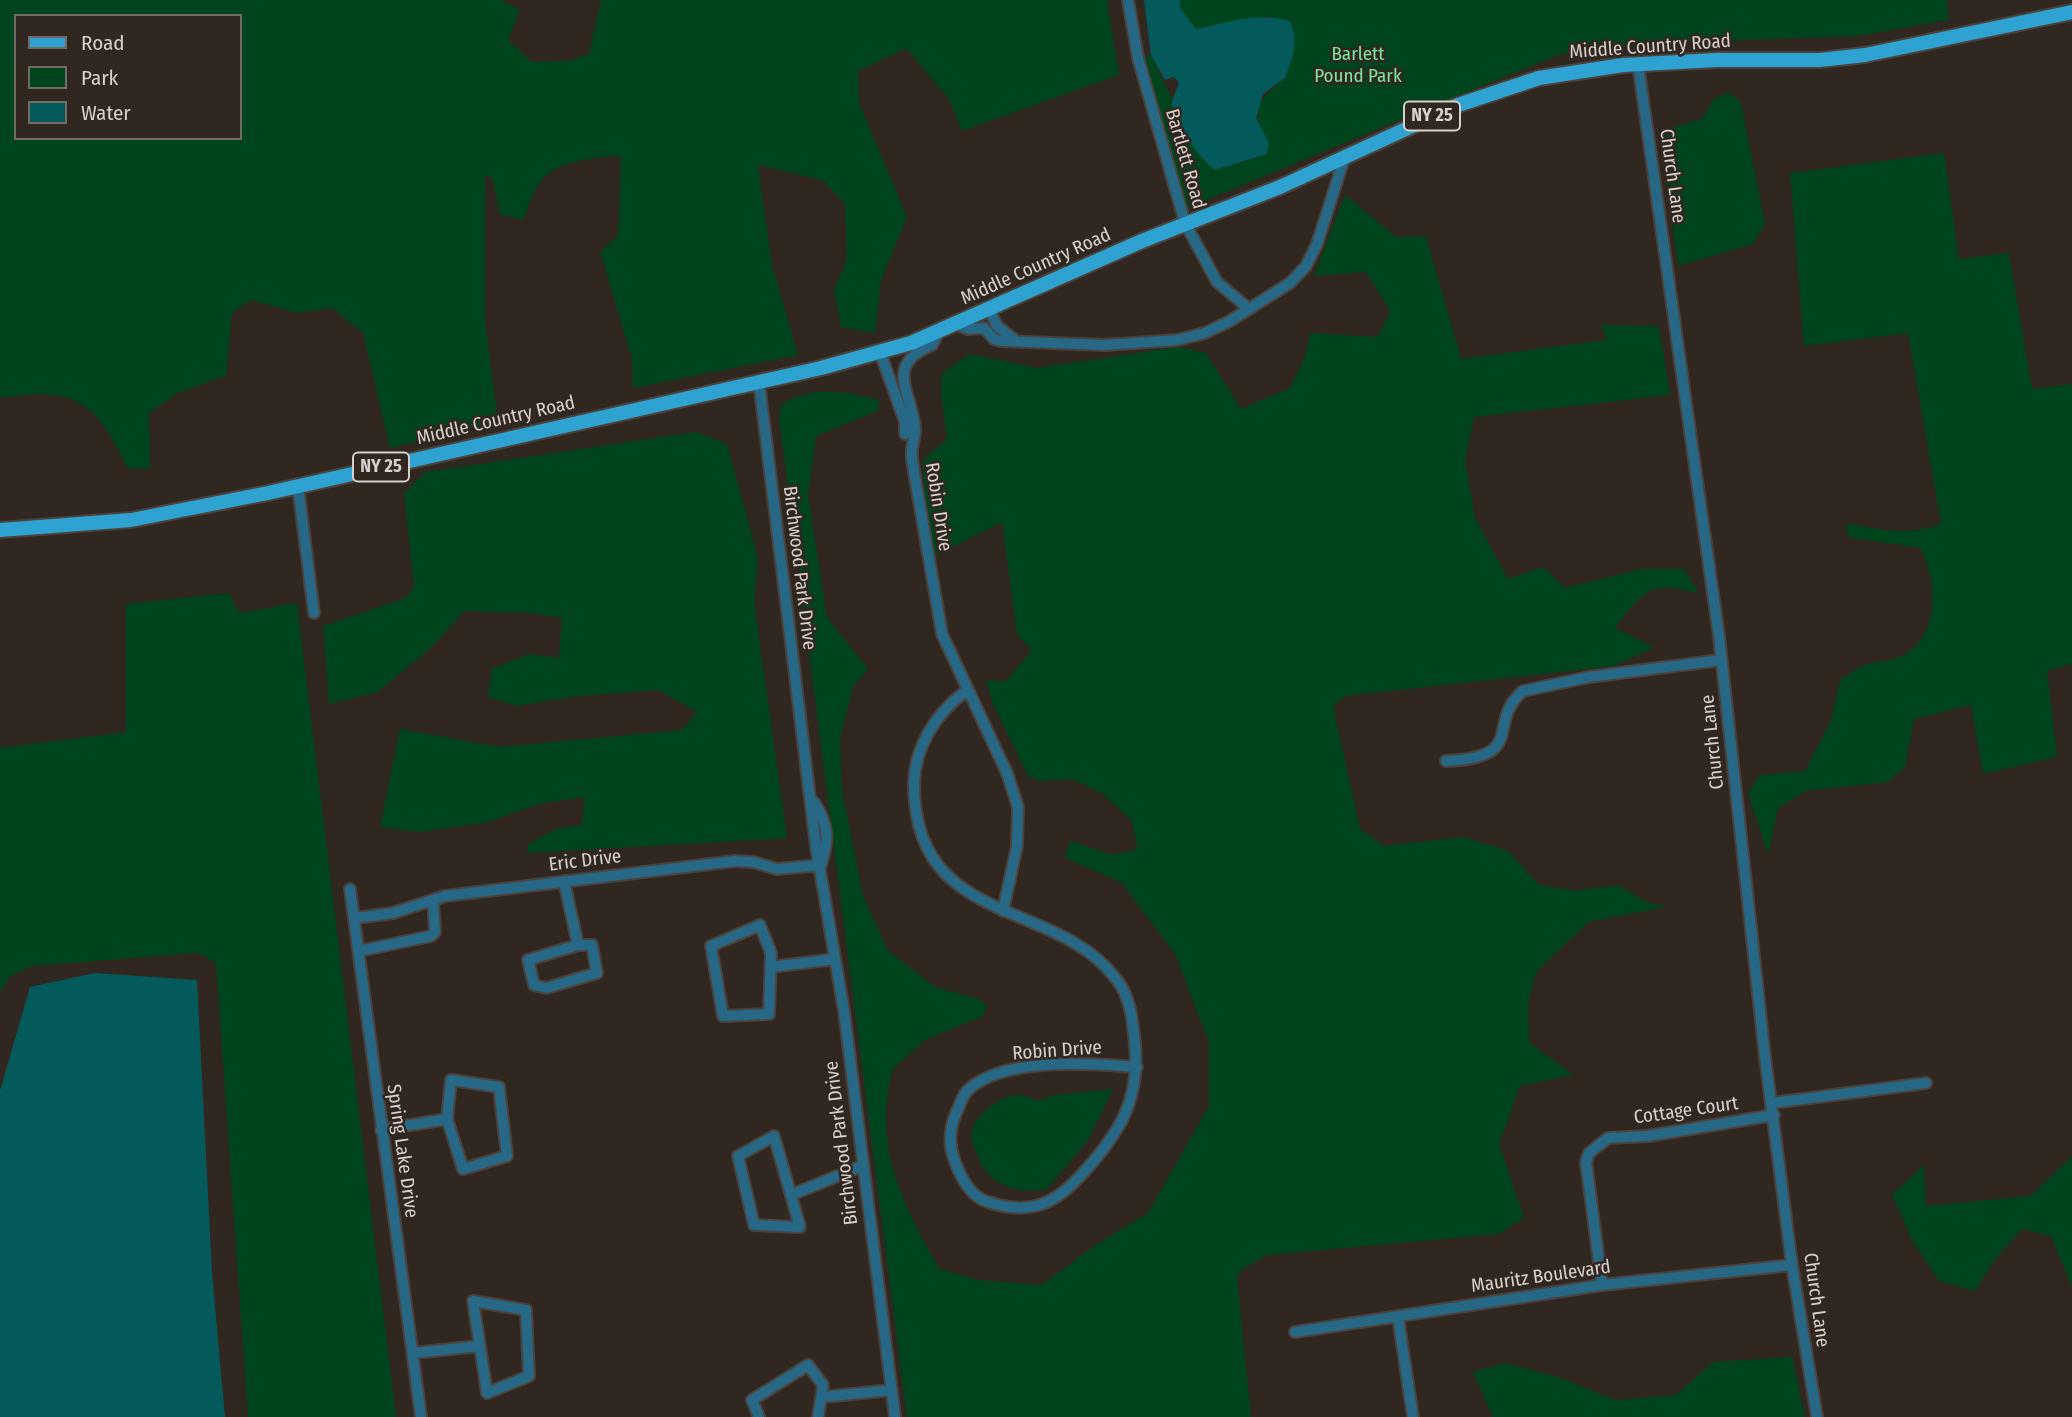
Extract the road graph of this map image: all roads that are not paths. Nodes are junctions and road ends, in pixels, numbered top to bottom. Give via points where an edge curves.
1 (1128, 0) edge
2 (2072, 12) edge
3 (1638, 64) junction
4 (1345, 156) junction
5 (1185, 223) junction
6 (1248, 308) junction
7 (989, 309) junction
8 (956, 324) junction
9 (939, 331) junction
10 (1015, 340) junction
11 (880, 352) junction
12 (759, 382) junction
13 (912, 449) junction
14 (298, 486) junction
15 (0, 530) edge
16 (314, 614) dead end
17 (1721, 660) junction
18 (966, 691) junction
19 (1446, 761) dead end
20 (812, 800) junction
21 (821, 865) junction
22 (564, 881) junction
23 (350, 889) dead end
24 (433, 900) junction
25 (1003, 911) junction
26 (355, 918) junction
27 (578, 945) junction
28 (359, 951) junction
29 (835, 959) junction
30 (771, 967) junction
31 (1137, 1067) junction
32 (1926, 1083) dead end
33 (1773, 1109) junction
34 (447, 1119) junction
35 (381, 1130) junction
36 (862, 1166) junction
37 (791, 1195) junction
38 (1792, 1265) junction
39 (1602, 1285) junction
40 (1398, 1317) junction
41 (1295, 1332) dead end
42 (480, 1346) junction
43 (413, 1353) junction
44 (892, 1390) junction
45 (822, 1396) junction
46 (421, 1417) edge
47 (760, 1417) edge
48 (818, 1417) edge
49 (895, 1417) edge
50 (1413, 1417) edge
51 (1817, 1417) edge

1 - 5 street, Bartlett Road via 1138,58
2 - 3 main road, Middle Country Road / NY 25 via 1865,55
3 - 4 main road, Middle Country Road / NY 25 via 1558,73 1514,85
3 - 17 street, Church Lane
4 - 5 main road, Middle Country Road / NY 25
4 - 6 street via 1306,266 1290,283
5 - 6 street, Bartlett Road via 1217,282
5 - 7 main road, Middle Country Road / NY 25
6 - 10 street via 1205,333 1177,340 1105,345
7 - 8 main road, Middle Country Road / NY 25
7 - 10 street via 997,326
8 - 9 main road, Middle Country Road / NY 25
8 - 10 street via 984,328 1001,341
9 - 11 main road, Middle Country Road / NY 25
9 - 13 street, Robin Drive via 932,345 915,352 904,370 915,432
11 - 12 main road, Middle Country Road / NY 25
11 - 13 street, Robin Drive via 895,395 897,417
12 - 14 main road, Middle Country Road / NY 25
12 - 20 street, Birchwood Park Drive
13 - 18 street, Robin Drive via 942,634
14 - 15 main road, Middle Country Road / NY 25 via 131,520
14 - 16 street
17 - 19 street via 1589,677 1523,691 1515,698 1494,751 1468,760
17 - 33 street, Church Lane
18 - 25 street, Robin Drive via 1007,773 1017,807 1017,846
18 - 25 street, Robin Drive via 948,704 930,730 915,765 914,801 921,832 940,866 967,893
20 - 21 street, Birchwood Park Drive via 810,837
20 - 21 street, Birchwood Park Drive via 825,819 828,842
21 - 22 street, Eric Drive via 776,869 744,861
21 - 29 street, Birchwood Park Drive
22 - 24 street, Eric Drive
22 - 27 street
23 - 26 street, Spring Lake Drive
24 - 26 street, Eric Drive via 393,913
24 - 28 street via 435,932 430,936
25 - 31 street, Robin Drive via 1058,935 1090,955 1117,980 1132,1014
26 - 28 street, Spring Lake Drive
27 - 27 street via 528,960 534,985 546,988 597,973 592,945
28 - 35 street, Spring Lake Drive
29 - 30 street
29 - 36 street, Birchwood Park Drive
30 - 30 street via 771,953 760,925 711,946 723,1016 769,1014
31 - 31 street, Robin Drive via 1032,1067 985,1077 966,1091 952,1122 949,1146 959,1175 979,1199 1009,1209 1040,1207 1068,1190 1104,1150 1128,1114
32 - 33 street, Cottage Court
33 - 38 street, Church Lane
33 - 39 street, Cottage Court via 1603,1141 1589,1153
34 - 34 street via 463,1169 507,1156 499,1087 451,1080
34 - 35 street
35 - 43 street, Spring Lake Drive
36 - 37 street
36 - 44 street, Birchwood Park Drive
37 - 37 street via 774,1136 738,1156 754,1225 800,1227
38 - 39 street, Mauritz Boulevard
38 - 51 street, Church Lane
39 - 40 street, Mauritz Boulevard
40 - 41 street, Mauritz Boulevard
40 - 50 street
42 - 42 street via 487,1393 529,1376 526,1310 473,1301
42 - 43 street
43 - 46 street, Spring Lake Drive
44 - 45 street
44 - 49 street, Birchwood Park Drive
45 - 47 street via 823,1385 808,1364 752,1400
45 - 48 street

